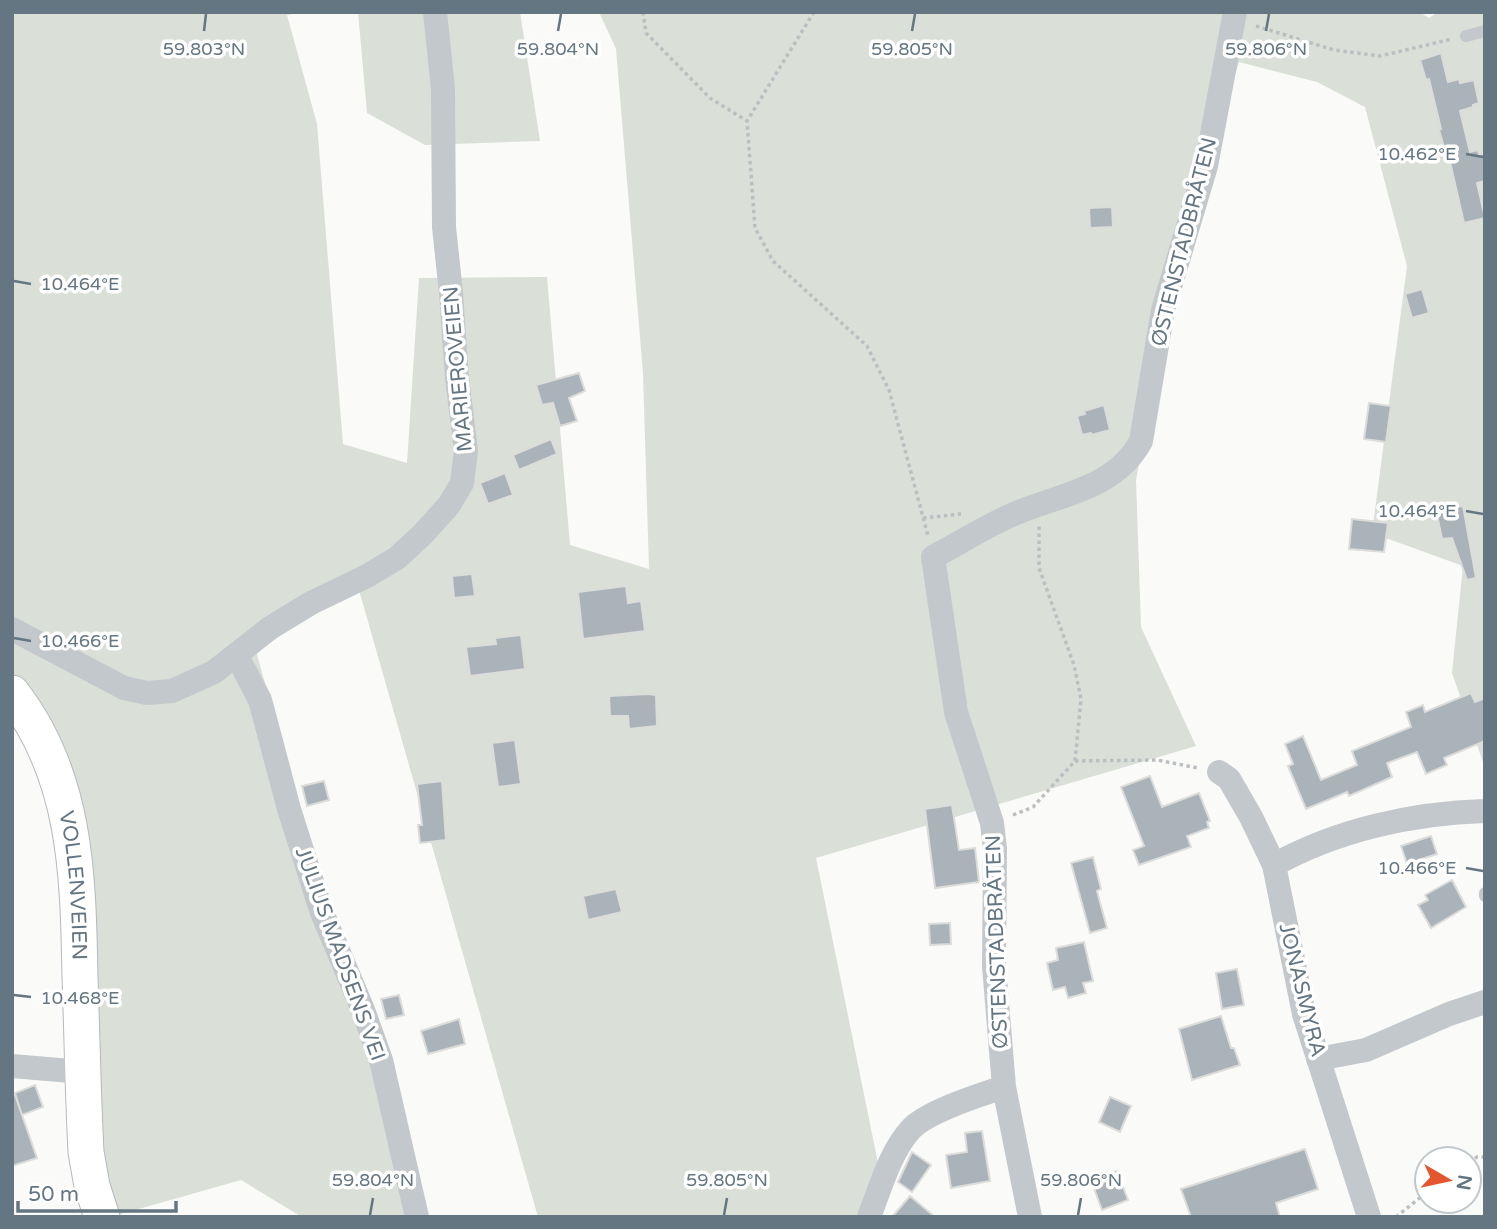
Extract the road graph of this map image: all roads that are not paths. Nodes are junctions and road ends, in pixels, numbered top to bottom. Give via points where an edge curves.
1 (435, 12) edge
2 (1234, 16) edge
3 (1485, 31) edge
4 (1466, 36) road end
5 (12, 628) edge
6 (237, 656) junction
7 (12, 693) edge
8 (1219, 772) road end
9 (1485, 811) edge
10 (1274, 865) junction
11 (1485, 1002) edge
12 (1318, 1059) junction
13 (12, 1066) edge
14 (83, 1072) junction
15 (1004, 1087) junction
16 (102, 1217) edge
17 (417, 1217) edge
18 (869, 1217) edge
19 (1030, 1217) edge
20 (1369, 1217) edge

1 - 6 street, MARIEROVEIEN via 443,89 444,227 466,451 464,473 440,517 397,558 270,628
2 - 15 street, ØSTENSTADBRÅTEN via 1206,166 1163,310 1141,441 1132,458 1097,485 1002,520 933,557 956,712 992,823 994,966
3 - 4 lane
5 - 6 street, MARIEROVEIEN via 124,688 147,693 172,691 196,682
6 - 17 street, JULIUS MADSENS VEI via 260,700 321,910 381,1060
7 - 14 main road, VOLLENVEIEN via 34,725 52,765 73,842
8 - 10 street, JONASMYRA via 1229,779
9 - 10 street via 1398,820
10 - 12 street, JONASMYRA via 1304,1014
11 - 12 street via 1366,1050
12 - 20 street, JONASMYRA
13 - 14 street
14 - 16 main road, VOLLENVEIEN via 86,1152
15 - 18 street via 948,1107 912,1128 888,1166
15 - 19 street, ØSTENSTADBRÅTEN

